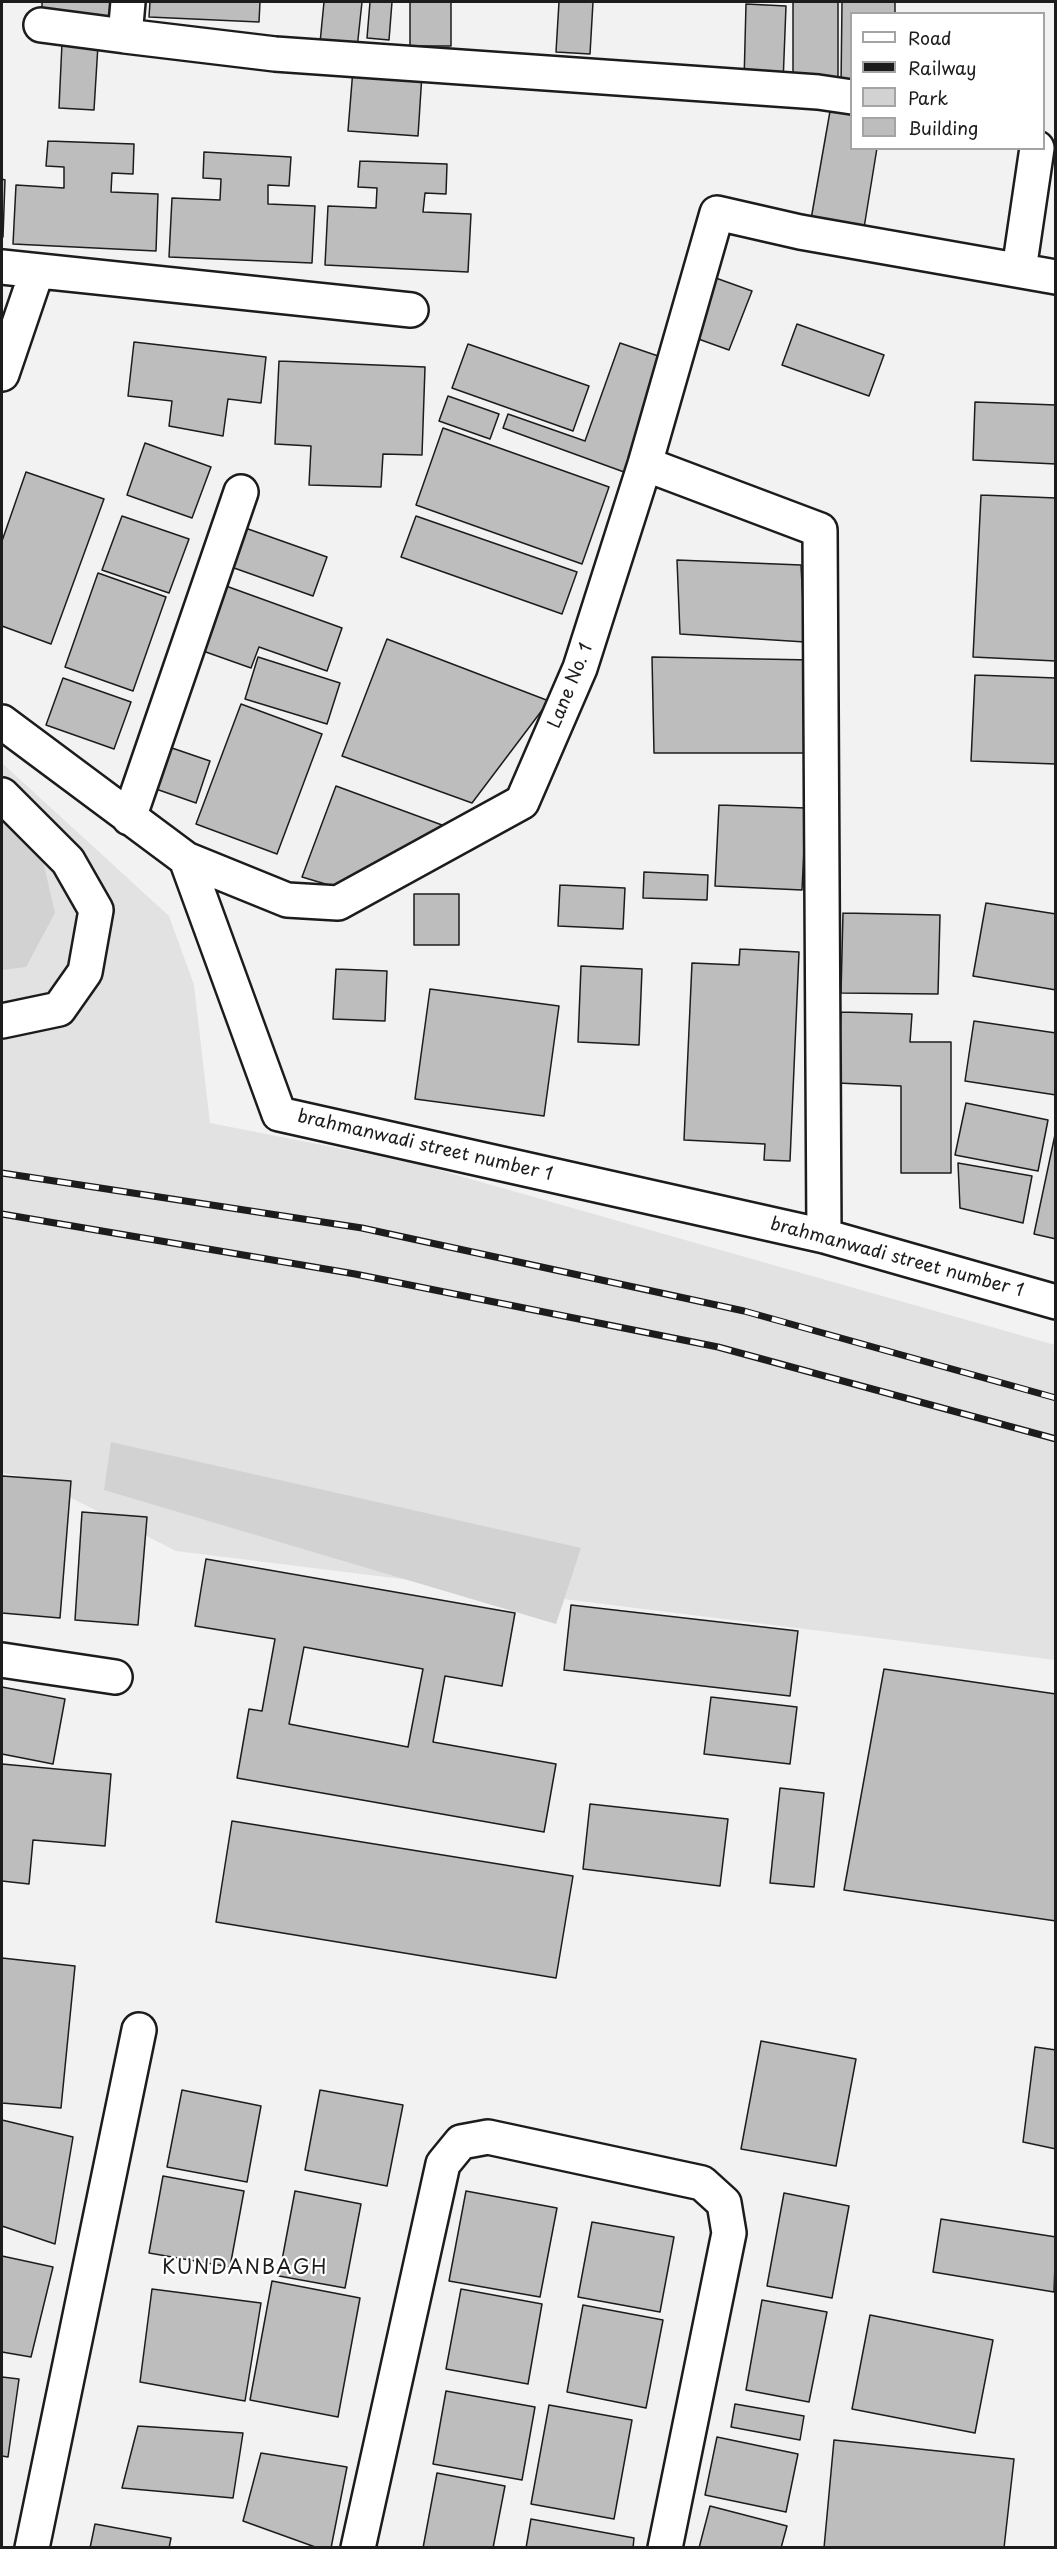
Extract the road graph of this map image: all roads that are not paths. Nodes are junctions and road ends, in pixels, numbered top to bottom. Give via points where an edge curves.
1 (129, 2) edge
2 (41, 25) dead end
3 (125, 36) junction
4 (850, 97) edge
5 (1037, 150) edge
6 (2, 267) edge
7 (1019, 270) junction
8 (37, 271) junction
9 (1056, 277) edge
10 (411, 310) dead end
11 (2, 374) edge
12 (645, 464) junction
13 (241, 492) dead end
14 (2, 722) edge
15 (2, 795) edge
16 (129, 818) junction
17 (186, 859) junction
18 (2, 1021) edge
19 (824, 1236) junction
20 (1056, 1302) edge
21 (2, 1660) edge
22 (116, 1677) dead end
23 (139, 2030) dead end
24 (32, 2547) edge
25 (358, 2547) edge
26 (665, 2547) edge

1 - 3 street
2 - 3 street
3 - 4 street via 275,54
5 - 7 street
6 - 8 street
7 - 9 street
7 - 12 street, Lane No. 1 via 717,213
8 - 10 street
8 - 11 street
12 - 17 street, Lane No. 1 via 580,668 522,802 338,903 287,900
12 - 19 street via 820,530
13 - 16 street
14 - 16 street
15 - 18 street via 68,861 96,910 85,972 59,1008
16 - 17 street
17 - 19 street, brahmanwadi street number 1 via 279,1114
19 - 20 street, brahmanwadi street number 1
21 - 22 street
23 - 24 street
25 - 26 street via 443,2164 461,2142 488,2137 702,2183 724,2203 729,2233

